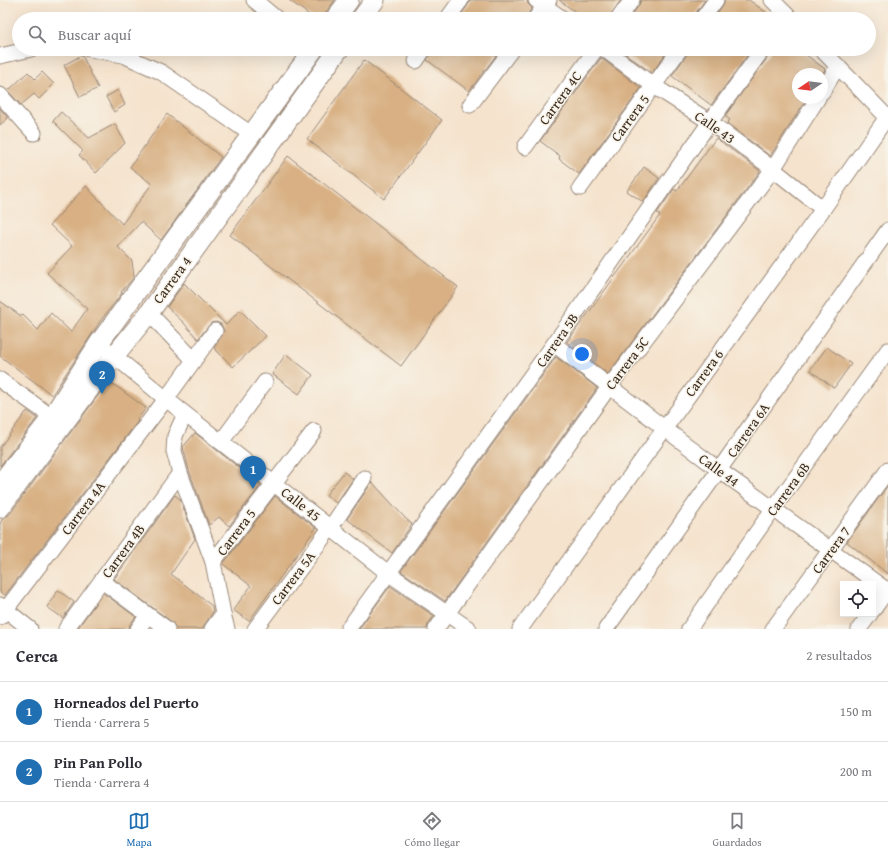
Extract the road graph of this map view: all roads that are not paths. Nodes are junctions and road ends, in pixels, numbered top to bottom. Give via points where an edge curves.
1 (254, 0) edge
2 (349, 0) edge
3 (375, 0) edge
4 (461, 0) edge
5 (632, 0) edge
6 (716, 0) edge
7 (772, 0) edge
8 (544, 2) edge
9 (269, 12) edge
10 (340, 12) edge
11 (366, 12) edge
12 (452, 12) edge
13 (539, 12) edge
14 (555, 12) edge
15 (623, 12) edge
16 (707, 12) edge
17 (782, 12) edge
18 (12, 53) edge
19 (0, 56) edge
20 (125, 56) edge
21 (309, 56) edge
22 (334, 56) edge
23 (507, 56) edge
24 (591, 56) edge
25 (613, 56) edge
26 (675, 56) edge
27 (758, 56) edge
28 (828, 56) edge
29 (838, 66) junction
30 (828, 82) edge
31 (654, 86) junction
32 (0, 94) edge
33 (814, 104) edge
34 (470, 105) dead end
35 (888, 118) edge
36 (710, 122) junction
37 (34, 133) dead end
38 (251, 134) junction
39 (525, 147) dead end
40 (773, 169) junction
41 (580, 188) dead end
42 (823, 209) junction
43 (888, 230) edge
44 (149, 313) junction
45 (215, 331) dead end
46 (99, 343) junction
47 (554, 344) junction
48 (888, 350) edge
49 (115, 355) junction
50 (194, 360) junction
51 (0, 380) edge
52 (265, 382) dead end
53 (609, 387) junction
54 (166, 399) junction
55 (185, 414) junction
56 (52, 417) junction
57 (664, 428) junction
58 (314, 431) dead end
59 (222, 442) junction
60 (719, 470) junction
61 (888, 470) edge
62 (180, 473) junction
63 (364, 478) dead end
64 (273, 483) junction
65 (0, 484) edge
66 (0, 508) edge
67 (773, 509) junction
68 (330, 527) junction
69 (831, 550) junction
70 (213, 562) junction
71 (388, 573) junction
72 (102, 581) junction
73 (888, 590) edge
74 (876, 606) edge
75 (2, 610) edge
76 (447, 613) junction
77 (222, 614) junction
78 (148, 615) junction
79 (868, 617) edge
80 (30, 629) edge
81 (66, 629) edge
82 (138, 629) edge
83 (167, 629) edge
84 (212, 629) edge
85 (227, 629) edge
86 (255, 629) edge
87 (348, 629) edge
88 (436, 629) edge
89 (469, 629) edge
90 (520, 629) edge
91 (606, 629) edge
92 (689, 629) edge
93 (773, 629) edge
94 (859, 629) edge

1 - 9 street
2 - 10 street
3 - 11 street
4 - 12 street
5 - 15 street
6 - 16 street
7 - 17 street
8 - 13 street
8 - 14 street
18 - 19 street
20 - 38 street via 161,72
21 - 38 street, Carrera 4
22 - 44 street, Carrera 4
23 - 34 street
24 - 39 street, Carrera 4C
25 - 31 street, Calle 43
26 - 31 street, Carrera 5
27 - 36 street, Carrera 5B
28 - 29 street
29 - 30 street
29 - 35 street
31 - 36 street, Calle 43
31 - 41 street, Carrera 5
32 - 37 street
33 - 40 street, Carrera 5C
35 - 42 street, Carrera 6
36 - 40 street, Calle 43
36 - 47 street, Carrera 5B
38 - 46 street, Carrera 4
40 - 42 street, Calle 43
40 - 53 street, Carrera 5C
42 - 57 street, Carrera 6
43 - 60 street, Carrera 6A
44 - 49 street, Carrera 4
44 - 50 street
45 - 50 street, Carrera 4A
46 - 49 street, Calle 45
46 - 56 street, Carrera 4
47 - 53 street, Calle 44
47 - 71 street, Carrera 5B
48 - 67 street, Carrera 6B
49 - 54 street, Calle 45
49 - 66 street, Carrera 4
50 - 54 street, Carrera 4A
51 - 56 street
52 - 59 street
53 - 57 street, Calle 44
53 - 76 street, Carrera 5C
54 - 55 street, Calle 45
54 - 75 street, Carrera 4A
55 - 59 street, Calle 45
55 - 62 street via 174,436 174,451
56 - 65 street, Carrera 4
57 - 60 street, Calle 44
57 - 90 street, Carrera 6
58 - 64 street, Carrera 5
59 - 64 street, Calle 45
60 - 67 street, Calle 44
60 - 91 street, Carrera 6A
61 - 69 street, Carrera 7
62 - 70 street
62 - 72 street, Carrera 4B
63 - 68 street, Carrera 5A
64 - 68 street, Calle 45
64 - 70 street, Carrera 5
67 - 69 street, Calle 44
67 - 92 street, Carrera 6B
68 - 71 street, Calle 45
68 - 86 street, Carrera 5A
69 - 73 street, Calle 44
69 - 93 street, Carrera 7
70 - 77 street
71 - 76 street, Calle 45
71 - 87 street, Carrera 5B
72 - 78 street
72 - 81 street, Carrera 4B
73 - 74 street
75 - 80 street
76 - 88 street, Carrera 5C
76 - 89 street, Calle 45
77 - 84 street
77 - 85 street
78 - 82 street
78 - 83 street
79 - 94 street

